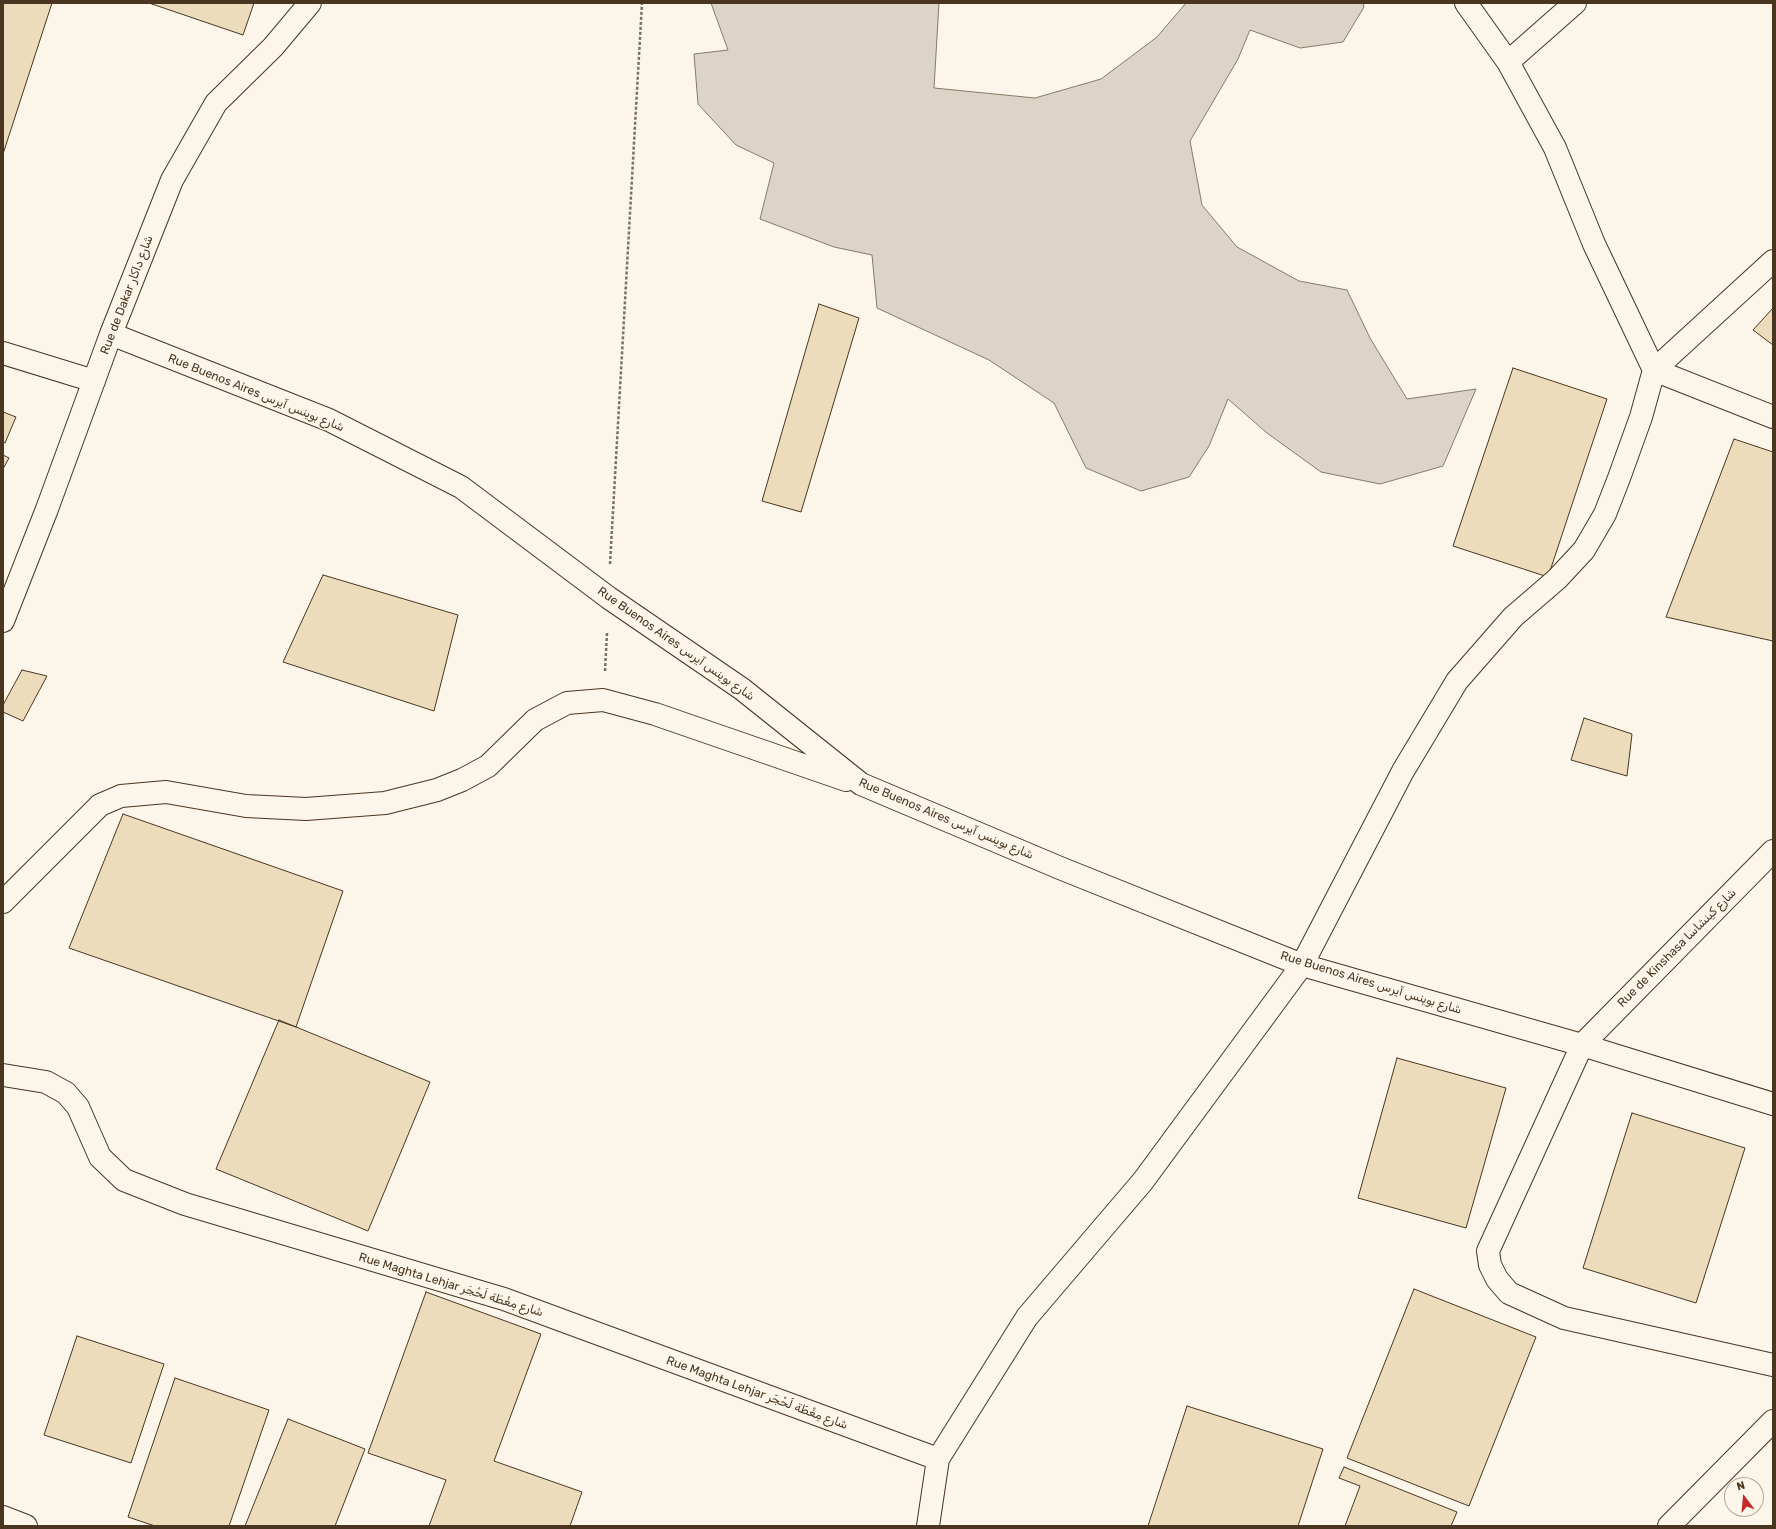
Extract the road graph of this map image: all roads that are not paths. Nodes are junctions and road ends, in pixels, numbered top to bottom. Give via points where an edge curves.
1 (310, 3) edge
2 (1466, 3) edge
3 (1575, 3) edge
4 (1508, 62) junction
5 (1773, 261) edge
6 (111, 334) junction
7 (3, 353) edge
8 (1654, 370) junction
9 (94, 380) junction
10 (1773, 417) edge
11 (3, 621) edge
12 (861, 784) junction
13 (1773, 851) edge
14 (3, 902) edge
15 (1302, 965) junction
16 (1582, 1045) junction
17 (3, 1075) edge
18 (1773, 1104) edge
19 (1773, 1365) edge
20 (1773, 1421) edge
21 (938, 1459) junction
22 (3, 1517) edge
23 (26, 1526) edge
24 (928, 1526) edge
25 (1669, 1526) edge

1 - 6 street, Rue de Dakar شارع داكار via 273,47 216,103 172,180
2 - 4 street
3 - 4 street
4 - 8 street via 1555,148 1594,244
5 - 8 street
6 - 9 street, Rue de Dakar شارع داكار
6 - 12 street, Rue Buenos Aires شارع بوينس آيرس via 329,420 461,487 608,598 742,689
7 - 9 street
8 - 10 street
8 - 15 street via 1641,417 1605,514 1584,550 1557,579 1513,617 1457,681 1403,771
9 - 11 street, Rue de Dakar شارع داكار
12 - 14 street via 655,714 603,700 567,703 535,720 488,766 468,777 437,790 385,803 306,809 246,806 166,792 121,796 100,805
12 - 15 street, Rue Buenos Aires شارع بوينس آيرس
13 - 16 street, Rue de Kinshasa شارع كينشاسا
15 - 16 street, Rue Buenos Aires شارع بوينس آيرس
15 - 21 street via 1143,1181 1027,1317
16 - 18 street, Rue Buenos Aires شارع بوينس آيرس
16 - 19 street via 1488,1251 1490,1265 1497,1279 1509,1293 1564,1318
17 - 21 street, Rue Maghta Lehjar شارع مِغْطَة لَحْجَر via 46,1082 66,1093 78,1107 100,1157 124,1180 185,1204 504,1299
20 - 25 street
21 - 24 street
22 - 23 street

